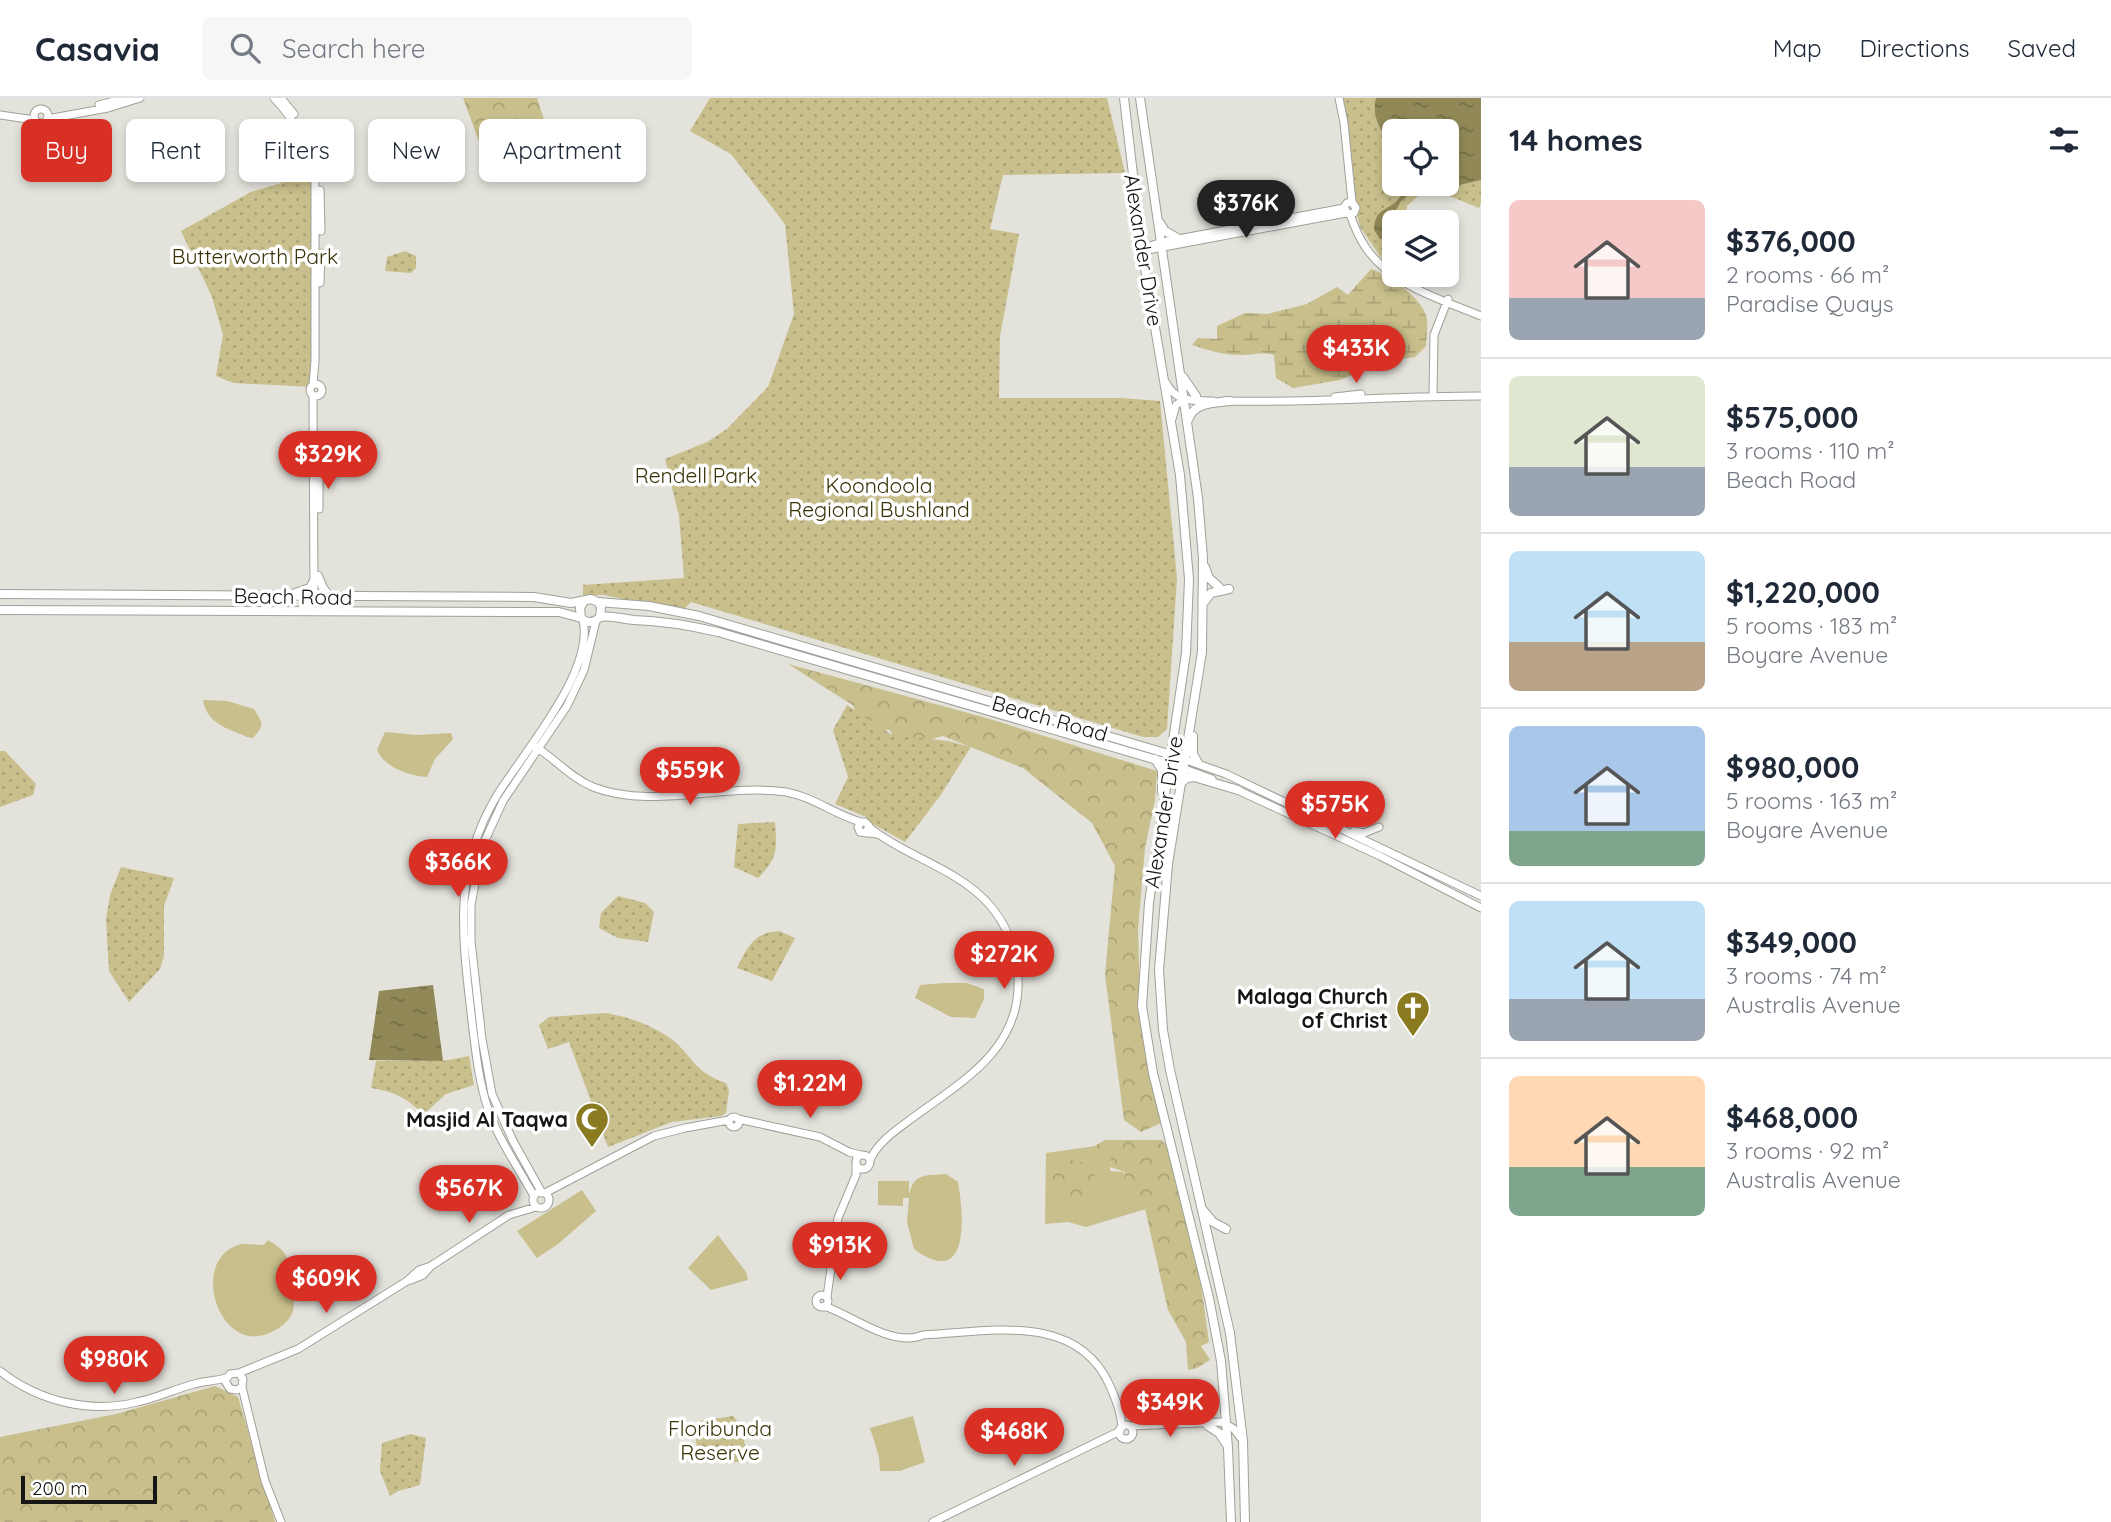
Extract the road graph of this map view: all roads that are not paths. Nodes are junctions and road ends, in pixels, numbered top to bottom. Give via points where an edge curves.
1 (125, 98) edge
2 (140, 98) edge
3 (274, 98) edge
4 (281, 98) edge
5 (1124, 98) edge
6 (1140, 98) edge
7 (1337, 98) edge
8 (0, 113) edge
9 (47, 116) junction
10 (1349, 209) junction
11 (1301, 218) junction
12 (1159, 220) junction
13 (1179, 239) junction
14 (1163, 245) junction
15 (1142, 250) junction
16 (1382, 258) edge
17 (1424, 287) edge
18 (1450, 301) junction
19 (1481, 314) edge
20 (1179, 365) junction
21 (1165, 382) junction
22 (315, 385) junction
23 (1431, 393) junction
24 (1481, 393) edge
25 (1196, 396) junction
26 (1184, 400) junction
27 (1230, 401) junction
28 (1172, 419) junction
29 (1188, 426) junction
30 (1203, 558) junction
31 (316, 578) junction
32 (1219, 587) dead end
33 (1229, 589) dead end
34 (0, 594) edge
35 (151, 595) junction
36 (282, 596) junction
37 (317, 596) junction
38 (330, 597) junction
39 (584, 601) junction
40 (598, 601) junction
41 (1204, 602) junction
42 (0, 610) edge
43 (153, 610) junction
44 (298, 611) junction
45 (354, 611) junction
46 (582, 619) junction
47 (598, 619) junction
48 (587, 661) junction
49 (569, 683) junction
50 (1195, 702) junction
51 (1116, 737) junction
52 (1174, 739) junction
53 (534, 749) junction
54 (1155, 759) junction
55 (1171, 759) junction
56 (1184, 763) junction
57 (1198, 763) junction
58 (1181, 783) junction
59 (1238, 790) junction
60 (1268, 794) junction
61 (1288, 813) junction
62 (1161, 826) junction
63 (1336, 826) junction
64 (1379, 827) dead end
65 (1481, 896) edge
66 (1481, 908) edge
67 (475, 1012) junction
68 (488, 1071) junction
69 (479, 1072) junction
70 (509, 1144) junction
71 (862, 1159) junction
72 (856, 1175) junction
73 (540, 1198) junction
74 (1201, 1208) junction
75 (1226, 1229) dead end
76 (0, 1371) edge
77 (0, 1377) edge
78 (226, 1382) junction
79 (240, 1382) junction
80 (1239, 1408) junction
81 (1194, 1424) junction
82 (1226, 1424) junction
83 (1208, 1426) junction
84 (1126, 1430) junction
85 (1243, 1441) junction
86 (1228, 1448) junction
87 (281, 1522) edge
88 (933, 1522) edge
89 (1231, 1522) edge
90 (1245, 1522) edge

1 - 9 street
2 - 9 street via 108,108
3 - 22 street via 301,134 315,183
4 - 22 street via 304,131 320,184
5 - 15 main road, Alexander Drive
6 - 12 main road, Alexander Drive
7 - 10 street via 1344,124
8 - 9 street via 35,117 41,110
10 - 11 street
10 - 16 street via 1367,244
10 - 18 street via 1366,249 1379,263 1402,281
11 - 13 street
11 - 14 street
12 - 13 main road via 1165,231
12 - 14 main road, Alexander Drive
13 - 14 street
14 - 15 street
14 - 20 main road, Alexander Drive
15 - 21 main road, Alexander Drive
17 - 18 street
18 - 19 street
18 - 23 street via 1434,335
20 - 25 main road
20 - 26 main road, Alexander Drive
21 - 26 street
21 - 28 main road, Alexander Drive
22 - 31 street via 309,392 316,396
23 - 24 street
23 - 25 street
23 - 27 street via 1314,402
25 - 26 street
26 - 27 street
26 - 28 street via 1176,405
26 - 29 main road, Alexander Drive
27 - 29 main road via 1196,408 1189,415
28 - 52 main road, Alexander Drive via 1189,579 1186,653
29 - 30 main road, Alexander Drive
30 - 32 main road via 1208,575
30 - 41 main road, Alexander Drive
31 - 36 main road via 310,588
31 - 37 street
31 - 38 main road
33 - 41 main road via 1211,593
34 - 35 main road, Beach Road
35 - 36 main road, Beach Road
35 - 43 main road via 158,604
36 - 37 main road, Beach Road
37 - 38 main road, Beach Road
37 - 44 street
37 - 45 street via 322,606
38 - 39 main road, Beach Road
39 - 40 main road
39 - 46 main road
40 - 47 main road
40 - 51 main road, Beach Road via 699,616
41 - 50 main road, Alexander Drive
42 - 43 main road, Beach Road
43 - 44 main road, Beach Road
44 - 45 main road, Beach Road
45 - 46 main road, Beach Road via 559,612
46 - 47 main road
46 - 49 street via 582,650
47 - 48 street
47 - 54 main road, Beach Road via 668,621 718,632
48 - 49 street
48 - 53 street via 567,706
49 - 53 street
50 - 56 main road, Alexander Drive
50 - 57 main road via 1192,745
51 - 52 main road via 1159,746
51 - 55 main road, Beach Road
52 - 55 main road, Alexander Drive
53 - 67 street via 495,799 466,875 462,940
53 - 71 street via 584,783 605,791 647,796 736,791 808,798 860,824 860,832 868,830 965,884 985,900 1010,935 1017,959 1016,1010 1007,1034 971,1074
54 - 55 main road, Beach Road
54 - 62 main road via 1162,770
55 - 56 street, Beach Road
55 - 62 main road, Alexander Drive
56 - 57 street, Beach Road
56 - 58 main road, Alexander Drive
56 - 59 street, Beach Road
57 - 60 street, Beach Road
58 - 59 main road via 1194,777
58 - 74 main road, Alexander Drive via 1159,970 1166,1043
59 - 61 street, Beach Road
60 - 61 street
60 - 63 street, Beach Road
61 - 66 street, Beach Road
62 - 82 main road, Alexander Drive via 1149,903 1142,1006 1153,1073 1209,1298
63 - 64 street via 1362,833
63 - 65 street, Beach Road
67 - 68 street
67 - 69 street
68 - 69 street
68 - 70 street
69 - 70 street via 489,1112
70 - 73 street
71 - 72 street
71 - 72 street via 869,1166
71 - 73 street via 811,1134 757,1125 710,1124 654,1136
72 - 84 street via 838,1218 825,1299 888,1330 923,1335 1020,1330 1058,1337 1095,1361
73 - 79 street via 298,1349 249,1367
74 - 75 main road
74 - 80 main road, Alexander Drive via 1230,1333
76 - 78 street via 47,1397 102,1406 140,1402 193,1384
77 - 78 street via 49,1402 94,1411 137,1407
78 - 79 street
78 - 79 street via 232,1373
79 - 87 street via 265,1481
80 - 82 street
80 - 85 main road, Alexander Drive
81 - 82 street
81 - 83 street
81 - 84 street
82 - 83 street
82 - 85 street
82 - 86 main road, Alexander Drive
83 - 86 main road
84 - 88 street
85 - 90 main road, Alexander Drive
86 - 89 main road, Alexander Drive

